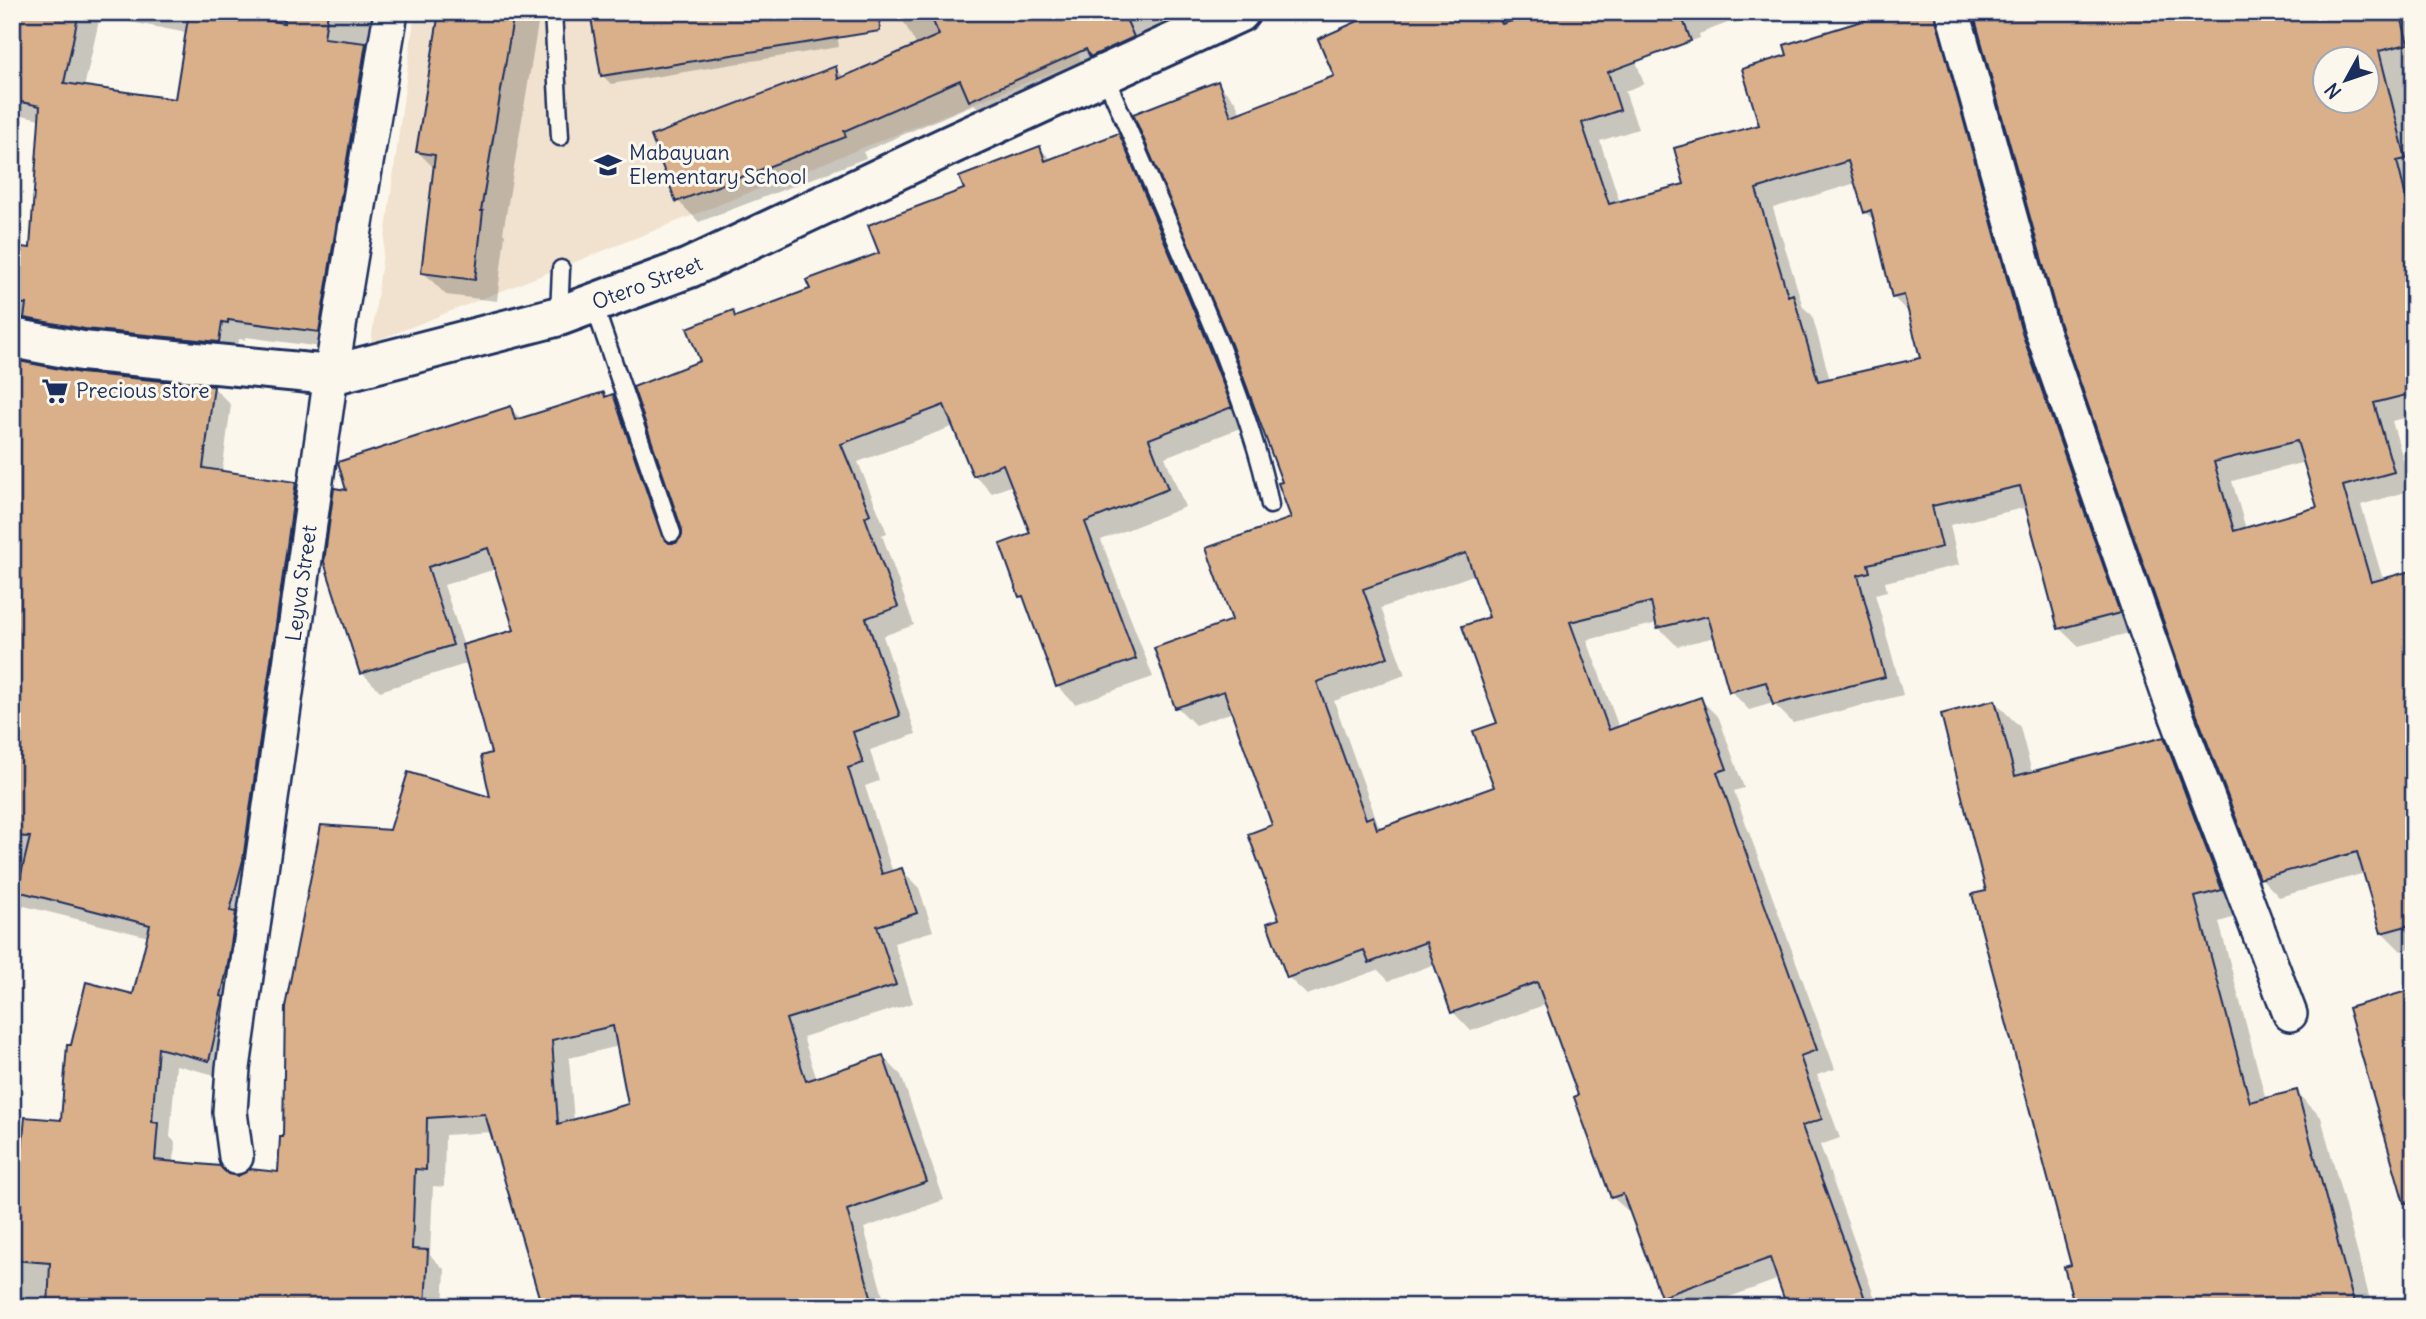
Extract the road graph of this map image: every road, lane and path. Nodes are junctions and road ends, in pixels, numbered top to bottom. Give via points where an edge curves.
1 (391, 12) edge
2 (553, 12) edge
3 (1240, 12) edge
4 (1953, 12) edge
5 (1104, 74) junction
6 (560, 137) dead end
7 (561, 269) dead end
8 (577, 311) junction
9 (12, 338) edge
10 (331, 375) junction
11 (1270, 505) dead end
12 (672, 533) dead end
13 (2290, 1014) dead end
14 (236, 1157) dead end

1 - 10 street, Leyva Street
2 - 6 lane
3 - 5 main road, Otero Street
4 - 13 street via 2041,328 2169,696
5 - 8 main road, Otero Street via 689,268
5 - 11 lane via 1240,398
7 - 8 lane
8 - 10 main road, Otero Street
8 - 12 lane
9 - 10 main road, Otero Street via 82,351
10 - 14 street, Leyva Street via 233,1069 230,1112

